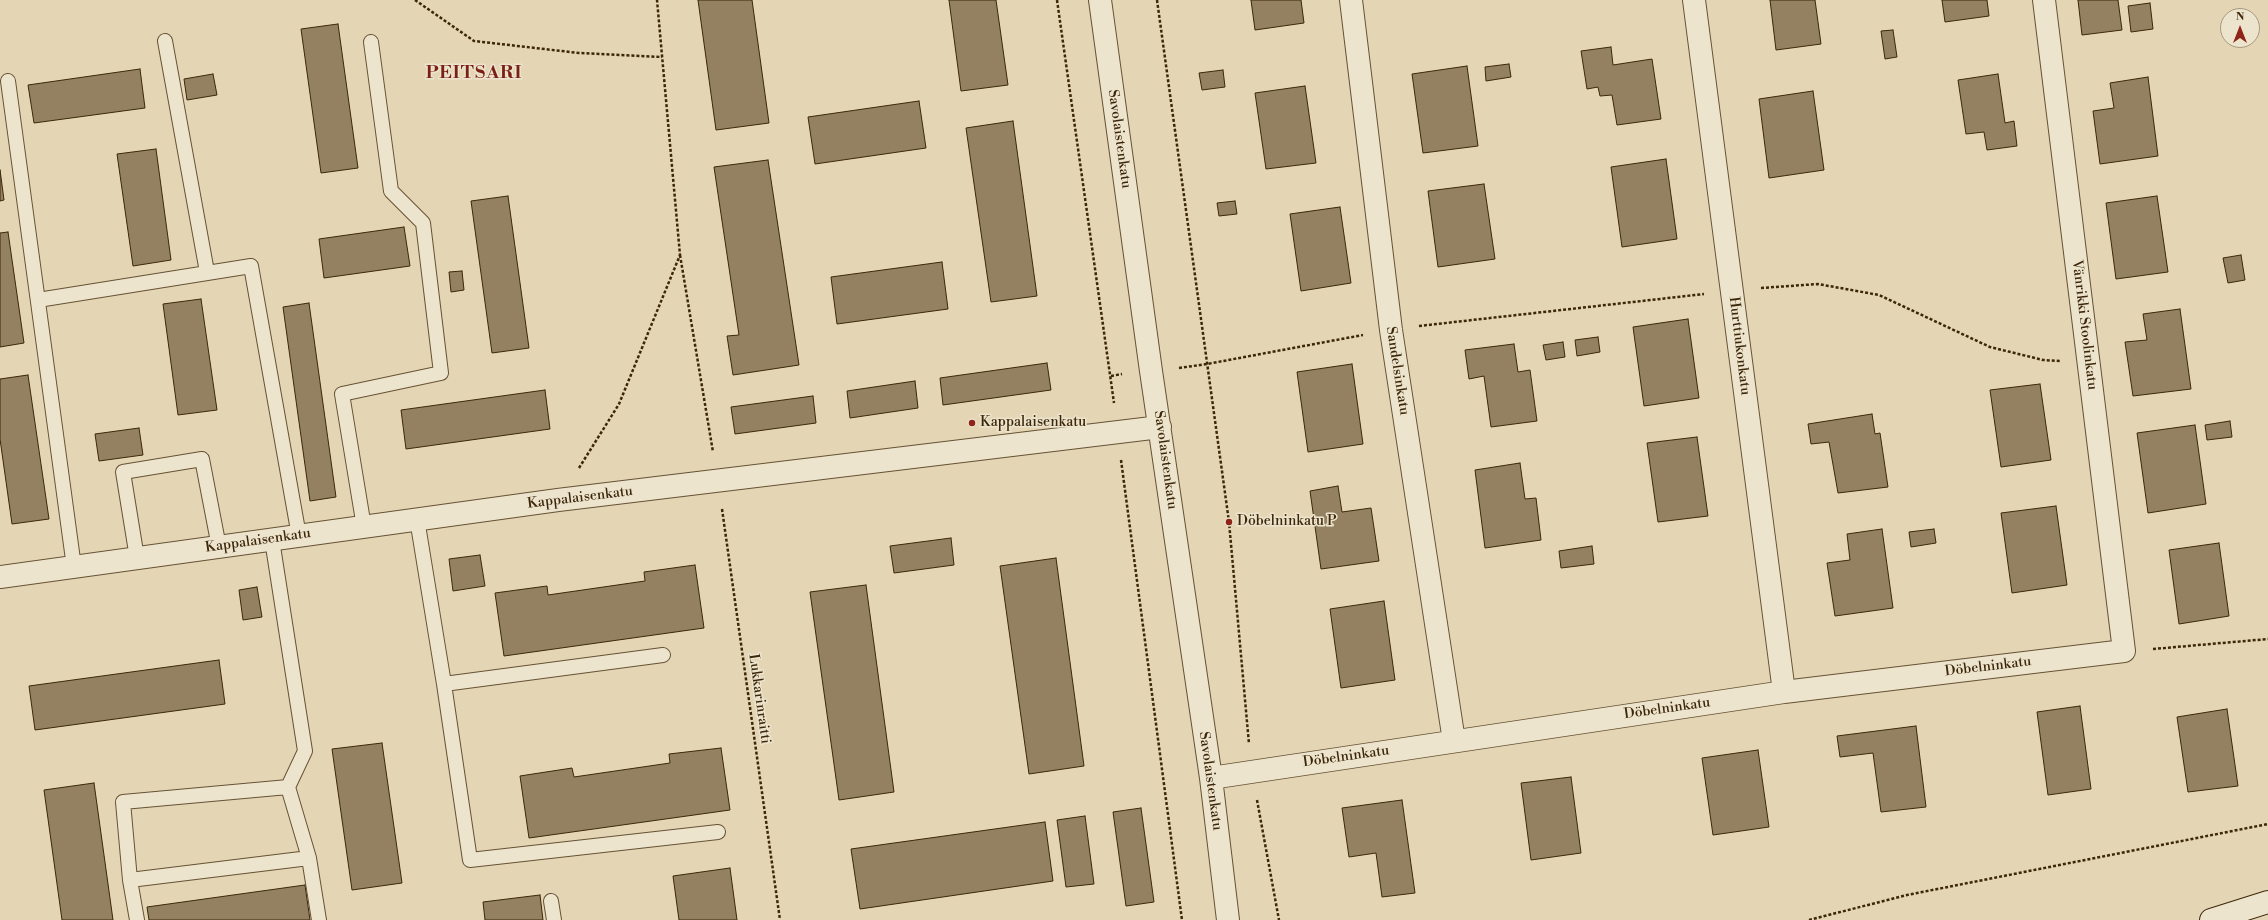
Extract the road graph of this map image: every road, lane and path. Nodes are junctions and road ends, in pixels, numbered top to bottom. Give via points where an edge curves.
1 (415, 0) edge
2 (657, 0) edge
3 (1100, 0) edge
4 (1157, 0) edge
5 (1351, 0) edge
6 (1694, 0) edge
7 (2044, 0) edge
8 (165, 41) dead end
9 (371, 42) dead end
10 (662, 57) junction
11 (8, 81) dead end
12 (680, 254) junction
13 (207, 272) junction
14 (1732, 291) junction
15 (38, 300) junction
16 (1391, 330) junction
17 (2089, 362) junction
18 (1207, 364) junction
19 (1160, 427) junction
20 (718, 482) junction
21 (558, 500) junction
22 (417, 520) junction
23 (364, 527) junction
24 (299, 536) junction
25 (272, 540) junction
26 (219, 547) junction
27 (136, 558) junction
28 (74, 567) junction
29 (0, 577) edge
30 (2268, 639) edge
31 (2124, 651) junction
32 (664, 655) dead end
33 (444, 684) junction
34 (1784, 692) junction
35 (1454, 741) junction
36 (1252, 771) junction
37 (1211, 778) junction
38 (288, 787) junction
39 (2268, 824) edge
40 (718, 832) dead end
41 (309, 858) junction
42 (130, 880) junction
43 (551, 901) dead end
44 (2268, 902) edge
45 (137, 920) edge
46 (319, 920) edge
47 (554, 920) edge
48 (780, 920) edge
49 (1228, 920) edge
50 (1279, 920) edge
51 (1809, 920) edge
52 (2211, 920) edge

1 - 10 path via 474,41 579,53
2 - 10 path, Lukkarinraitti
3 - 19 street, Savolaistenkatu
4 - 18 path
5 - 16 street, Sandelsinkatu
6 - 14 street, Hurttiukonkatu
7 - 17 street, Vänrikki Stoolinkatu
8 - 13 lane
9 - 23 lane via 391,191 423,223 442,373 342,394
10 - 12 path, Lukkarinraitti
11 - 15 lane
12 - 20 path, Lukkarinraitti
12 - 21 path via 619,404
13 - 15 lane
13 - 24 lane via 251,266
14 - 16 path
14 - 17 path via 1818,284 1879,295 1990,347 2044,360
14 - 34 street, Hurttiukonkatu
15 - 28 lane
16 - 18 path
16 - 35 street, Sandelsinkatu
17 - 31 street, Vänrikki Stoolinkatu
18 - 36 path via 1229,522
19 - 20 street, Kappalaisenkatu
19 - 37 street, Savolaistenkatu
20 - 21 street, Kappalaisenkatu
20 - 48 path, Lukkarinraitti
21 - 22 street, Kappalaisenkatu
22 - 23 street, Kappalaisenkatu
22 - 33 lane
23 - 24 street, Kappalaisenkatu
24 - 25 street, Kappalaisenkatu
25 - 26 street, Kappalaisenkatu
25 - 38 lane via 305,751
26 - 27 street, Kappalaisenkatu
26 - 27 lane via 202,459 123,472
27 - 28 street, Kappalaisenkatu
28 - 29 street, Kappalaisenkatu
30 - 31 path
31 - 34 street, Döbelninkatu
32 - 33 lane
33 - 40 lane via 470,860
34 - 35 street, Döbelninkatu
35 - 36 street, Döbelninkatu
36 - 37 street, Döbelninkatu
36 - 50 path
37 - 49 street, Savolaistenkatu
38 - 41 lane
38 - 42 lane via 123,802
39 - 51 path via 1907,895
41 - 42 lane
41 - 46 lane
42 - 45 lane
43 - 47 lane
44 - 52 street

